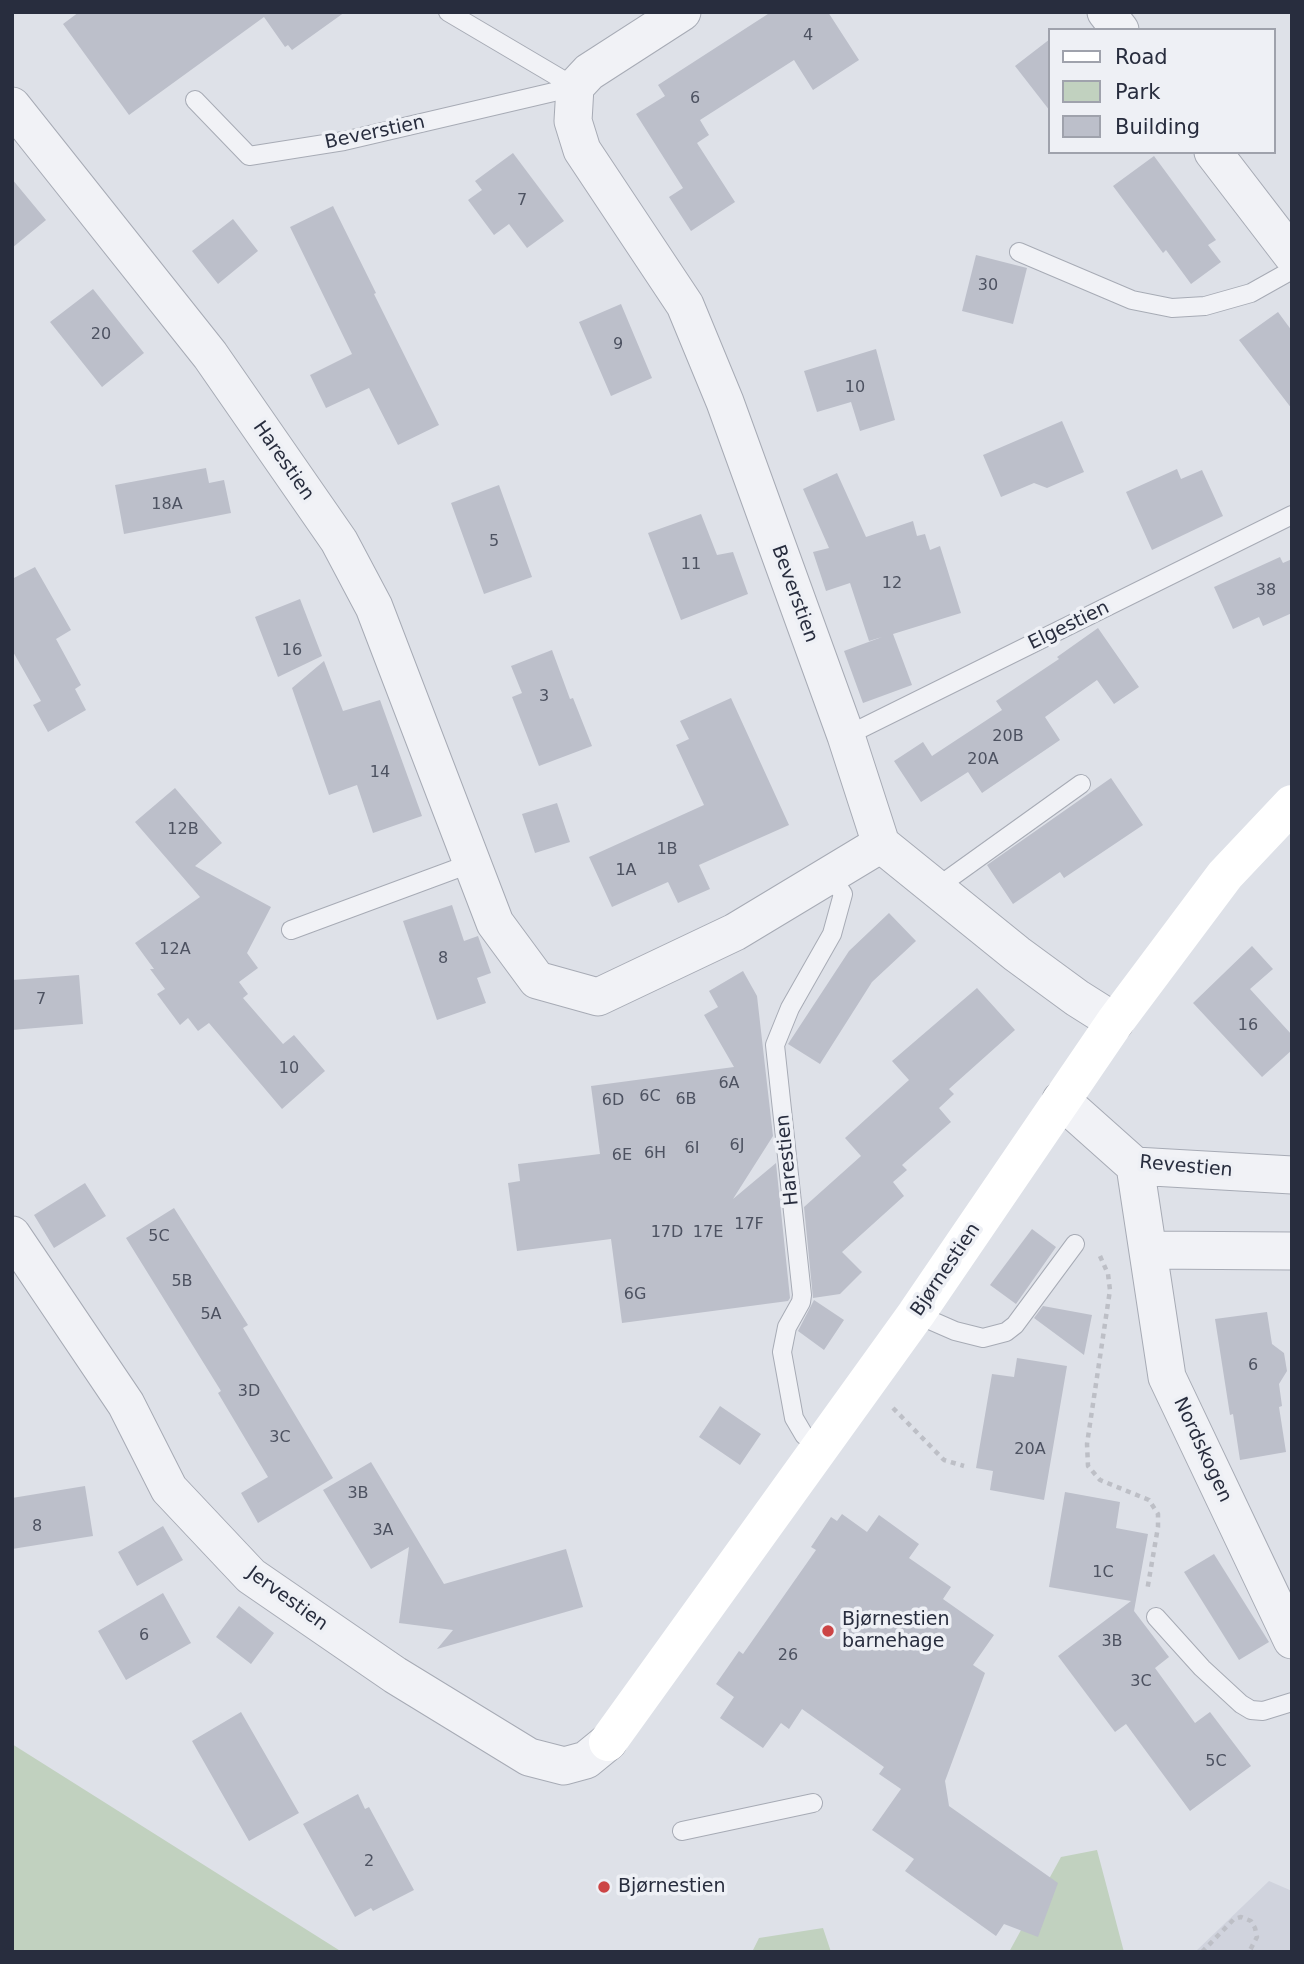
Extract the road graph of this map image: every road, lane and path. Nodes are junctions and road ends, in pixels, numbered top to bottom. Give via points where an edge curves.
1 (448, 12) edge
2 (682, 12) edge
3 (1106, 12) edge
4 (1118, 28) edge
5 (575, 87) junction
6 (195, 100) dead end
7 (12, 106) edge
8 (1215, 154) edge
9 (1019, 252) dead end
10 (1292, 255) edge
11 (1292, 270) edge
12 (1292, 514) edge
13 (846, 736) junction
14 (1081, 784) dead end
15 (1292, 804) edge
16 (881, 844) junction
17 (472, 863) junction
18 (830, 875) junction
19 (936, 888) junction
20 (290, 930) dead end
21 (1115, 1022) junction
22 (1061, 1100) junction
23 (1135, 1166) junction
24 (1292, 1175) edge
25 (12, 1235) edge
26 (1075, 1244) joint
27 (1148, 1250) junction
28 (1292, 1251) edge
29 (916, 1314) junction
30 (868, 1382) junction
31 (821, 1449) junction
32 (964, 1466) dead end
33 (1156, 1617) joint
34 (1292, 1640) edge
35 (1292, 1702) edge
36 (608, 1742) joint
37 (813, 1804) dead end
38 (682, 1831) dead end
39 (1202, 1952) edge
40 (1249, 1952) edge

1 - 5 lane
2 - 5 street, Beverstien via 589,72
3 - 4 street
5 - 6 lane, Beverstien via 345,141 249,156
5 - 13 street, Beverstien via 573,121 582,150 685,305 725,402
7 - 17 street, Harestien via 210,355 339,541 374,607
8 - 10 street
9 - 11 lane via 1132,300 1172,308 1205,306 1251,293
12 - 13 lane, Elgestien
13 - 16 street, Beverstien
14 - 19 lane
15 - 21 street, Bjørnestien via 1225,875
16 - 18 street, Harestien
16 - 19 street
17 - 18 street, Harestien via 495,923 537,981 598,997 736,932
17 - 20 lane
18 - 31 lane, Harestien via 843,894 832,934 790,1007 775,1045 802,1294 782,1352 794,1418 804,1435
19 - 21 street via 1017,954
21 - 22 street, Bjørnestien
22 - 23 street, Revestien
22 - 29 street, Bjørnestien
23 - 24 street, Revestien
23 - 27 street, Nordskogen
25 - 36 street, Jervestien via 126,1404 169,1489 251,1576 395,1675 529,1757 564,1766 586,1760
26 - 29 lane via 1016,1325 1006,1332 983,1338
26 - 33 path via 1089,1245 1103,1259 1110,1290 1087,1444 1088,1466 1100,1480 1149,1500 1158,1514 1147,1586 1149,1608
27 - 28 street
27 - 34 street, Nordskogen via 1167,1377
29 - 30 street, Bjørnestien
30 - 31 street, Bjørnestien
30 - 32 path via 944,1460
31 - 36 street, Bjørnestien
33 - 35 lane via 1241,1704 1263,1711
37 - 38 lane
39 - 40 path via 1241,1917 1255,1928 1257,1937

